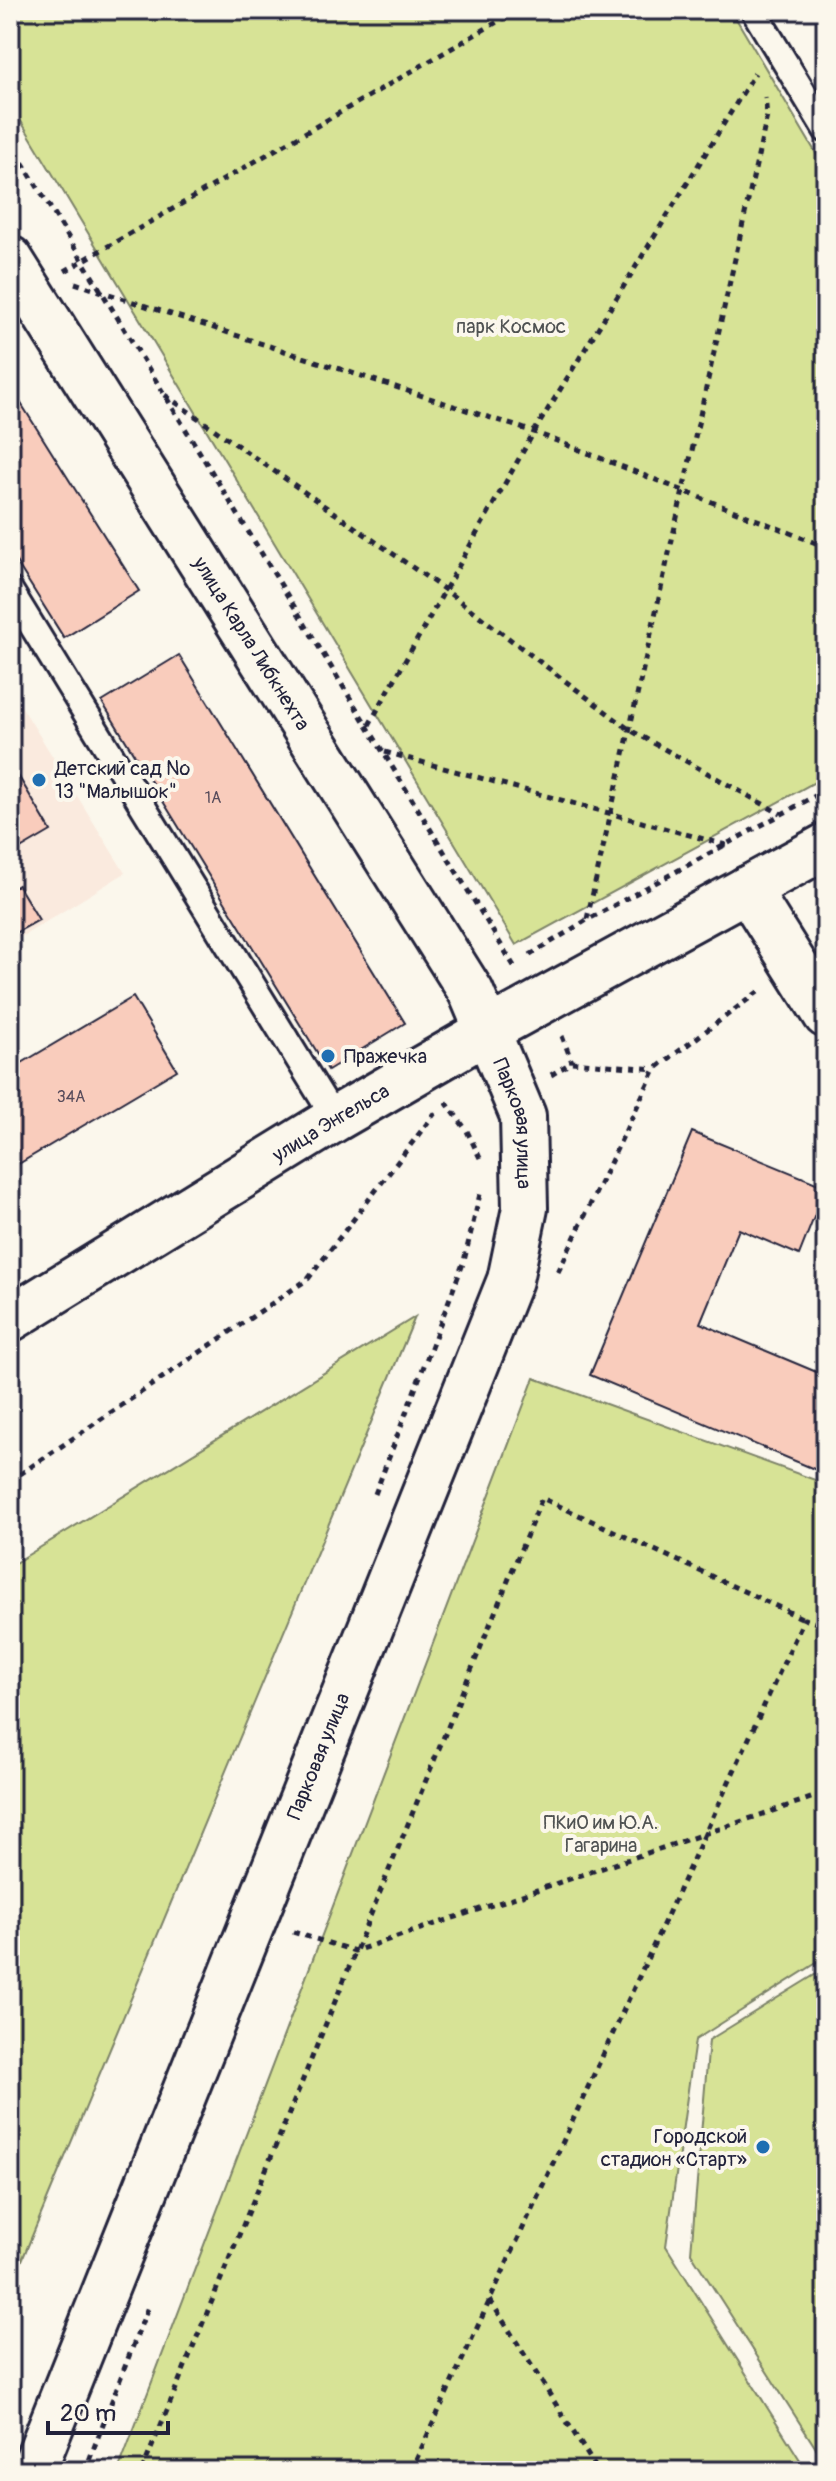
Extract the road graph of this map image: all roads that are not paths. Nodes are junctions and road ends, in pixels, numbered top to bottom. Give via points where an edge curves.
1 (761, 10) edge
2 (826, 130) edge
3 (10, 259) edge
4 (10, 590) edge
5 (826, 846) edge
6 (747, 889) junction
7 (480, 1011) junction
8 (826, 1015) edge
9 (335, 1119) junction
10 (12, 1314) edge
11 (33, 2471) edge

1 - 2 lane via 755,13
3 - 7 street, улица Карла Либкнехта
4 - 9 lane
5 - 6 street, улица Энгельса
6 - 7 street, улица Энгельса
6 - 8 street
7 - 9 street, улица Энгельса
7 - 11 street, Парковая улица via 523,1116 525,1208 510,1280
9 - 10 street, улица Энгельса

